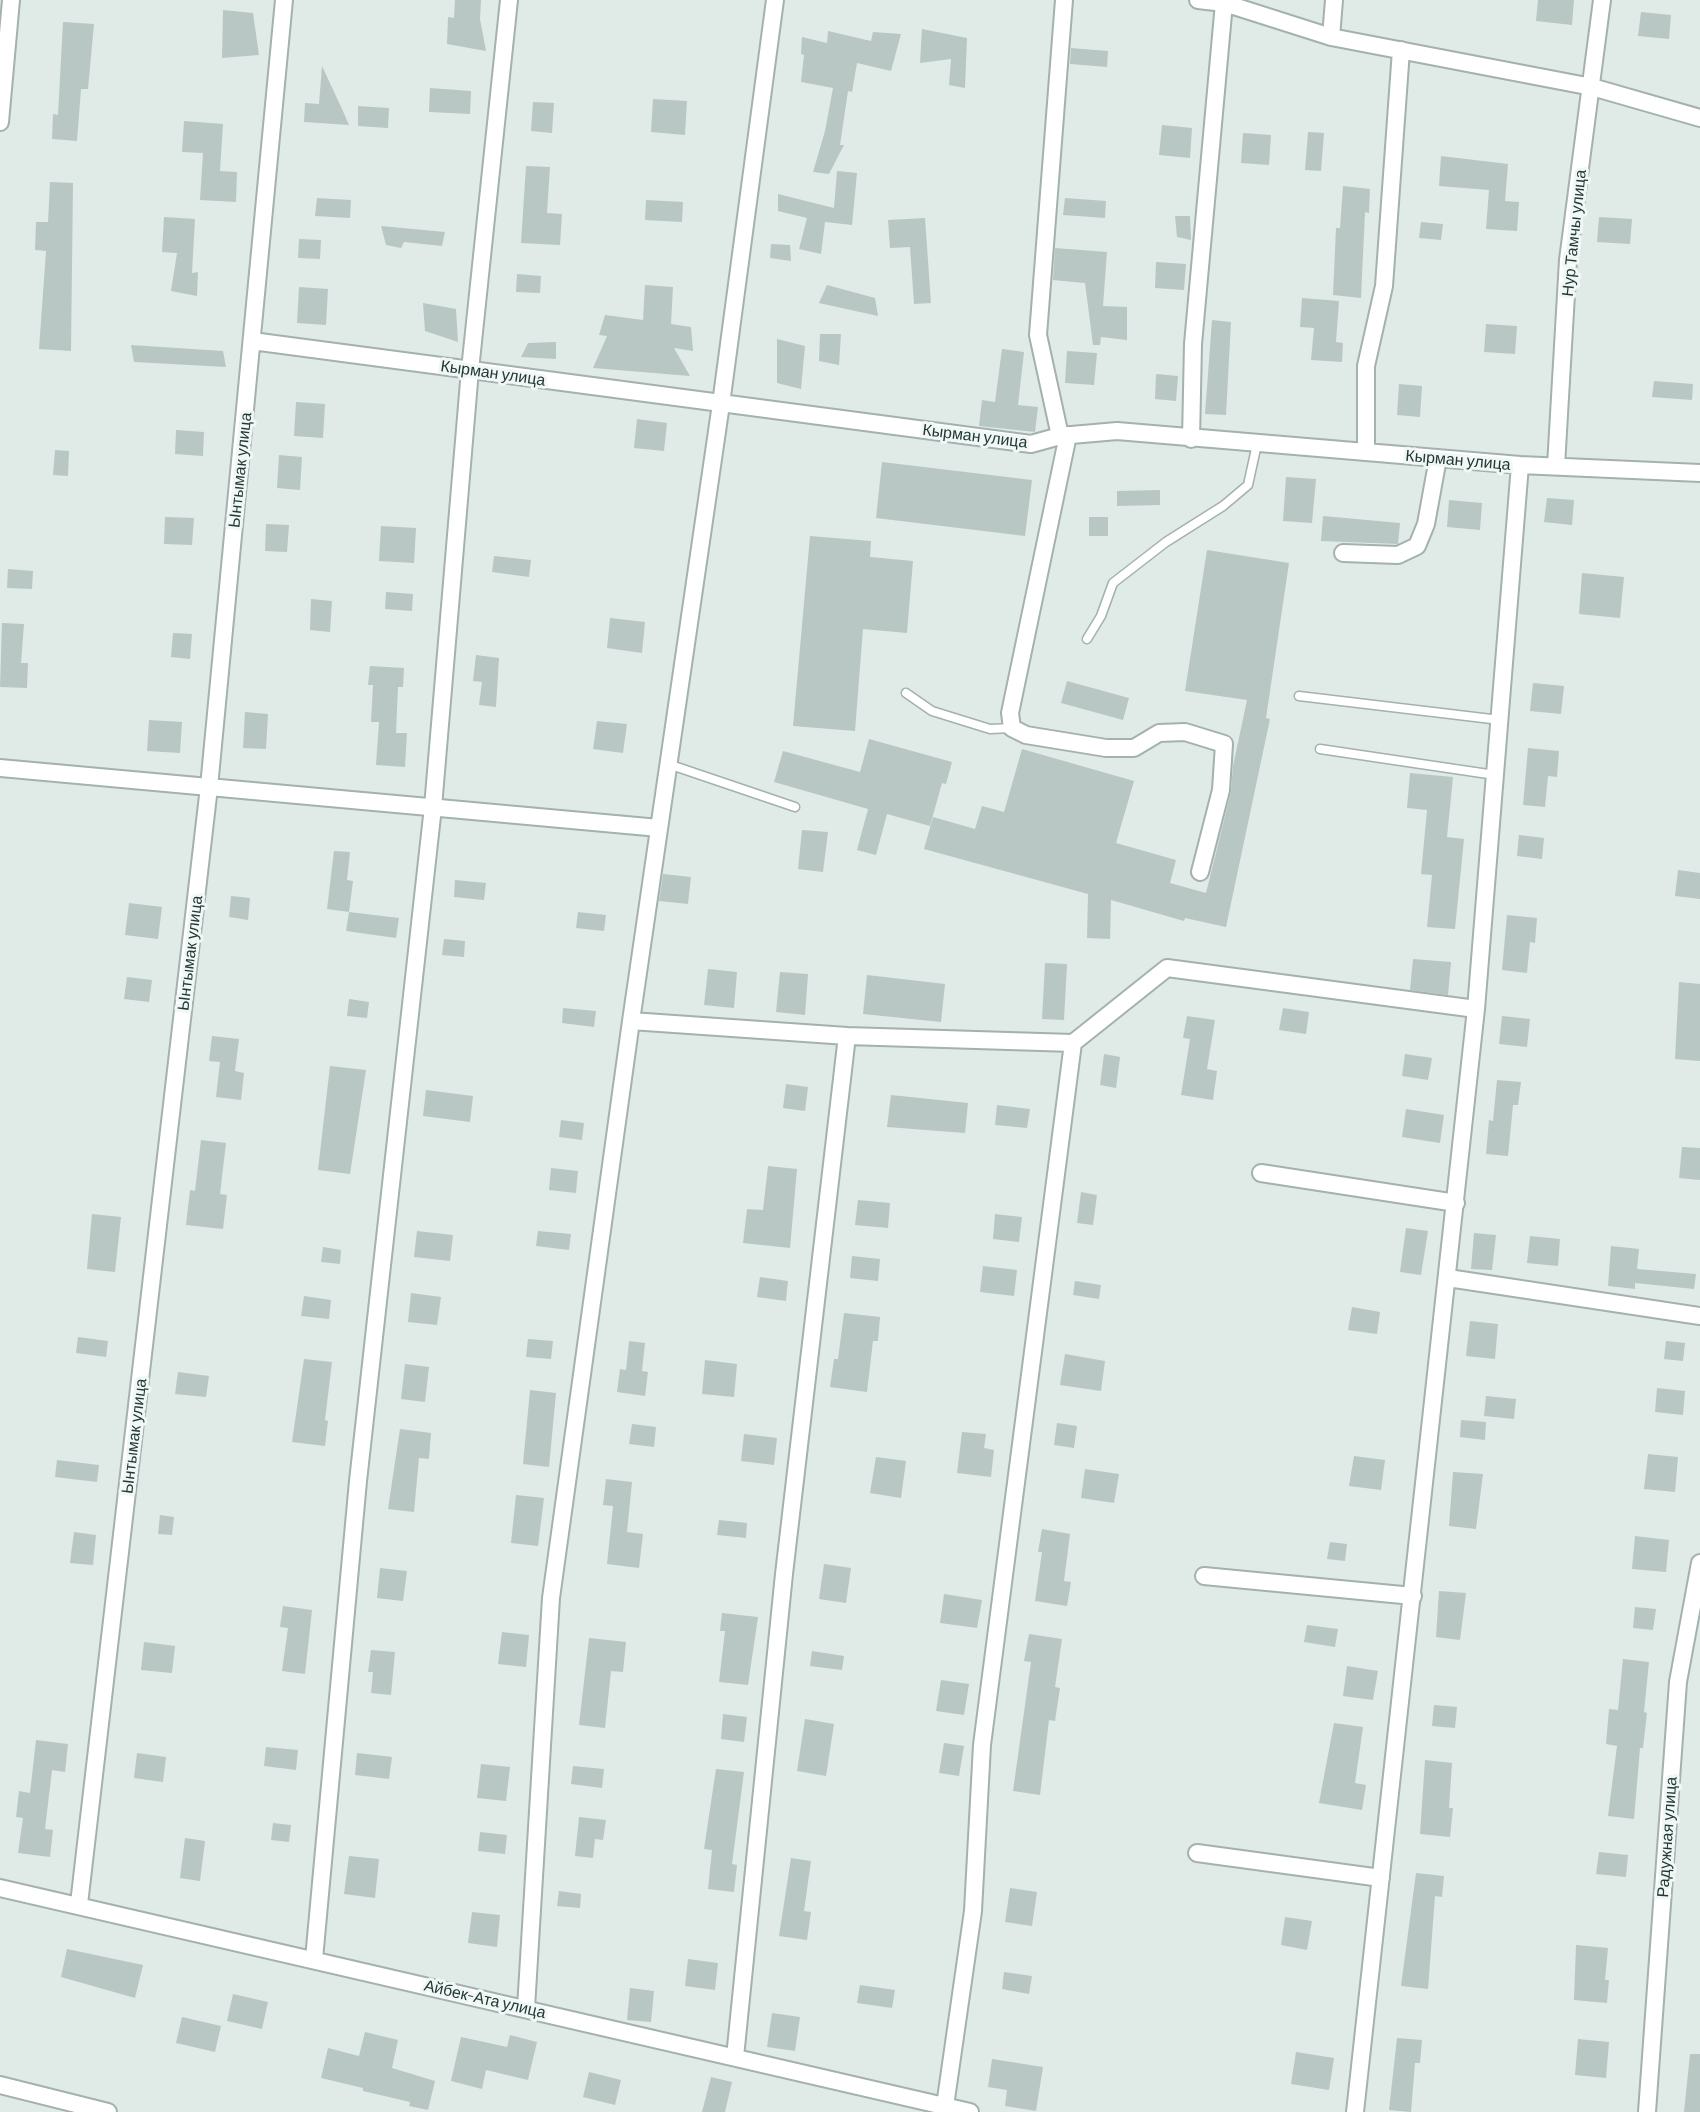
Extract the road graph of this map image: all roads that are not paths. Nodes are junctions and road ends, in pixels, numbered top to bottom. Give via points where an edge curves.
1 (11, 0) edge
2 (284, 0) edge
3 (509, 0) edge
4 (775, 0) edge
5 (1064, 0) edge
6 (1198, 0) edge
7 (1334, 0) edge
8 (1602, 0) edge
9 (1224, 3) junction
10 (1331, 37) junction
11 (1401, 50) junction
12 (1592, 87) junction
13 (1700, 118) edge
14 (0, 122) edge
15 (252, 341) junction
16 (470, 370) junction
17 (721, 404) junction
18 (1064, 435) junction
19 (1191, 439) junction
20 (1257, 444) junction
21 (1366, 452) junction
22 (1438, 458) junction
23 (1520, 465) junction
24 (1556, 466) junction
25 (1700, 472) edge
26 (1343, 553) dead end
27 (1087, 639) dead end
28 (906, 693) dead end
29 (1299, 696) dead end
30 (1500, 720) junction
31 (1012, 728) junction
32 (1320, 749) dead end
33 (668, 764) junction
34 (0, 768) edge
35 (1495, 774) junction
36 (209, 787) junction
37 (433, 807) junction
38 (795, 807) dead end
39 (659, 828) junction
40 (1200, 872) dead end
41 (1476, 1009) junction
42 (631, 1021) junction
43 (847, 1036) junction
44 (1073, 1043) junction
45 (1261, 1173) dead end
46 (1456, 1203) junction
47 (1448, 1278) junction
48 (1700, 1316) edge
49 (1700, 1563) edge
50 (1204, 1576) dead end
51 (1413, 1596) junction
52 (1197, 1853) dead end
53 (1382, 1878) junction
54 (0, 1888) edge
55 (79, 1904) junction
56 (314, 1959) junction
57 (526, 2008) junction
58 (735, 2057) junction
59 (0, 2085) edge
60 (945, 2106) junction
61 (108, 2112) edge
62 (970, 2112) edge
63 (1355, 2112) edge
64 (1647, 2112) edge

1 - 14 street
2 - 15 street, Ынтымак улица
3 - 16 street
4 - 17 street
5 - 18 street via 1038,335
6 - 9 street
7 - 10 street
8 - 12 street, Нур Тамчы улица
9 - 10 street
9 - 19 street via 1193,344
10 - 11 street
11 - 12 street
11 - 21 street via 1384,286 1366,366
12 - 13 street
12 - 24 street, Нур Тамчы улица via 1568,260
15 - 16 street, Кырман улица
15 - 36 street, Ынтымак улица
16 - 17 street, Кырман улица
16 - 37 street
17 - 18 street, Кырман улица via 1031,444
17 - 33 street
18 - 19 street, Кырман улица via 1117,431
18 - 31 street via 1010,713
19 - 20 street, Кырман улица
20 - 21 street, Кырман улица
20 - 27 lane via 1248,485 1113,583 1101,616
21 - 22 street, Кырман улица
22 - 23 street, Кырман улица
22 - 26 street via 1426,524 1417,546 1398,555
23 - 24 street, Кырман улица
23 - 30 street
24 - 25 street, Кырман улица
28 - 31 lane via 932,711 990,729
29 - 30 lane
30 - 35 street
31 - 40 street via 1026,735 1106,748 1134,748 1159,733 1185,732 1224,744 1221,790
32 - 35 lane
33 - 38 lane
33 - 39 street
34 - 36 street
35 - 41 street
36 - 37 street
36 - 55 street, Ынтымак улица
37 - 39 street
37 - 56 street via 358,1481
39 - 42 street
41 - 44 street via 1167,968
41 - 46 street
42 - 43 street
42 - 57 street via 551,1599
43 - 44 street
43 - 58 street via 784,1574
44 - 60 street via 982,1745 973,1911
45 - 46 street
46 - 47 street
47 - 48 street
47 - 51 street
49 - 64 street, Радужная улица via 1678,1682
50 - 51 street
51 - 53 street
52 - 53 street
53 - 63 street
54 - 55 street, Айбек-Ата улица
55 - 56 street, Айбек-Ата улица
56 - 57 street, Айбек-Ата улица
57 - 58 street, Айбек-Ата улица
58 - 60 street, Айбек-Ата улица
59 - 61 street
60 - 62 street, Айбек-Ата улица

